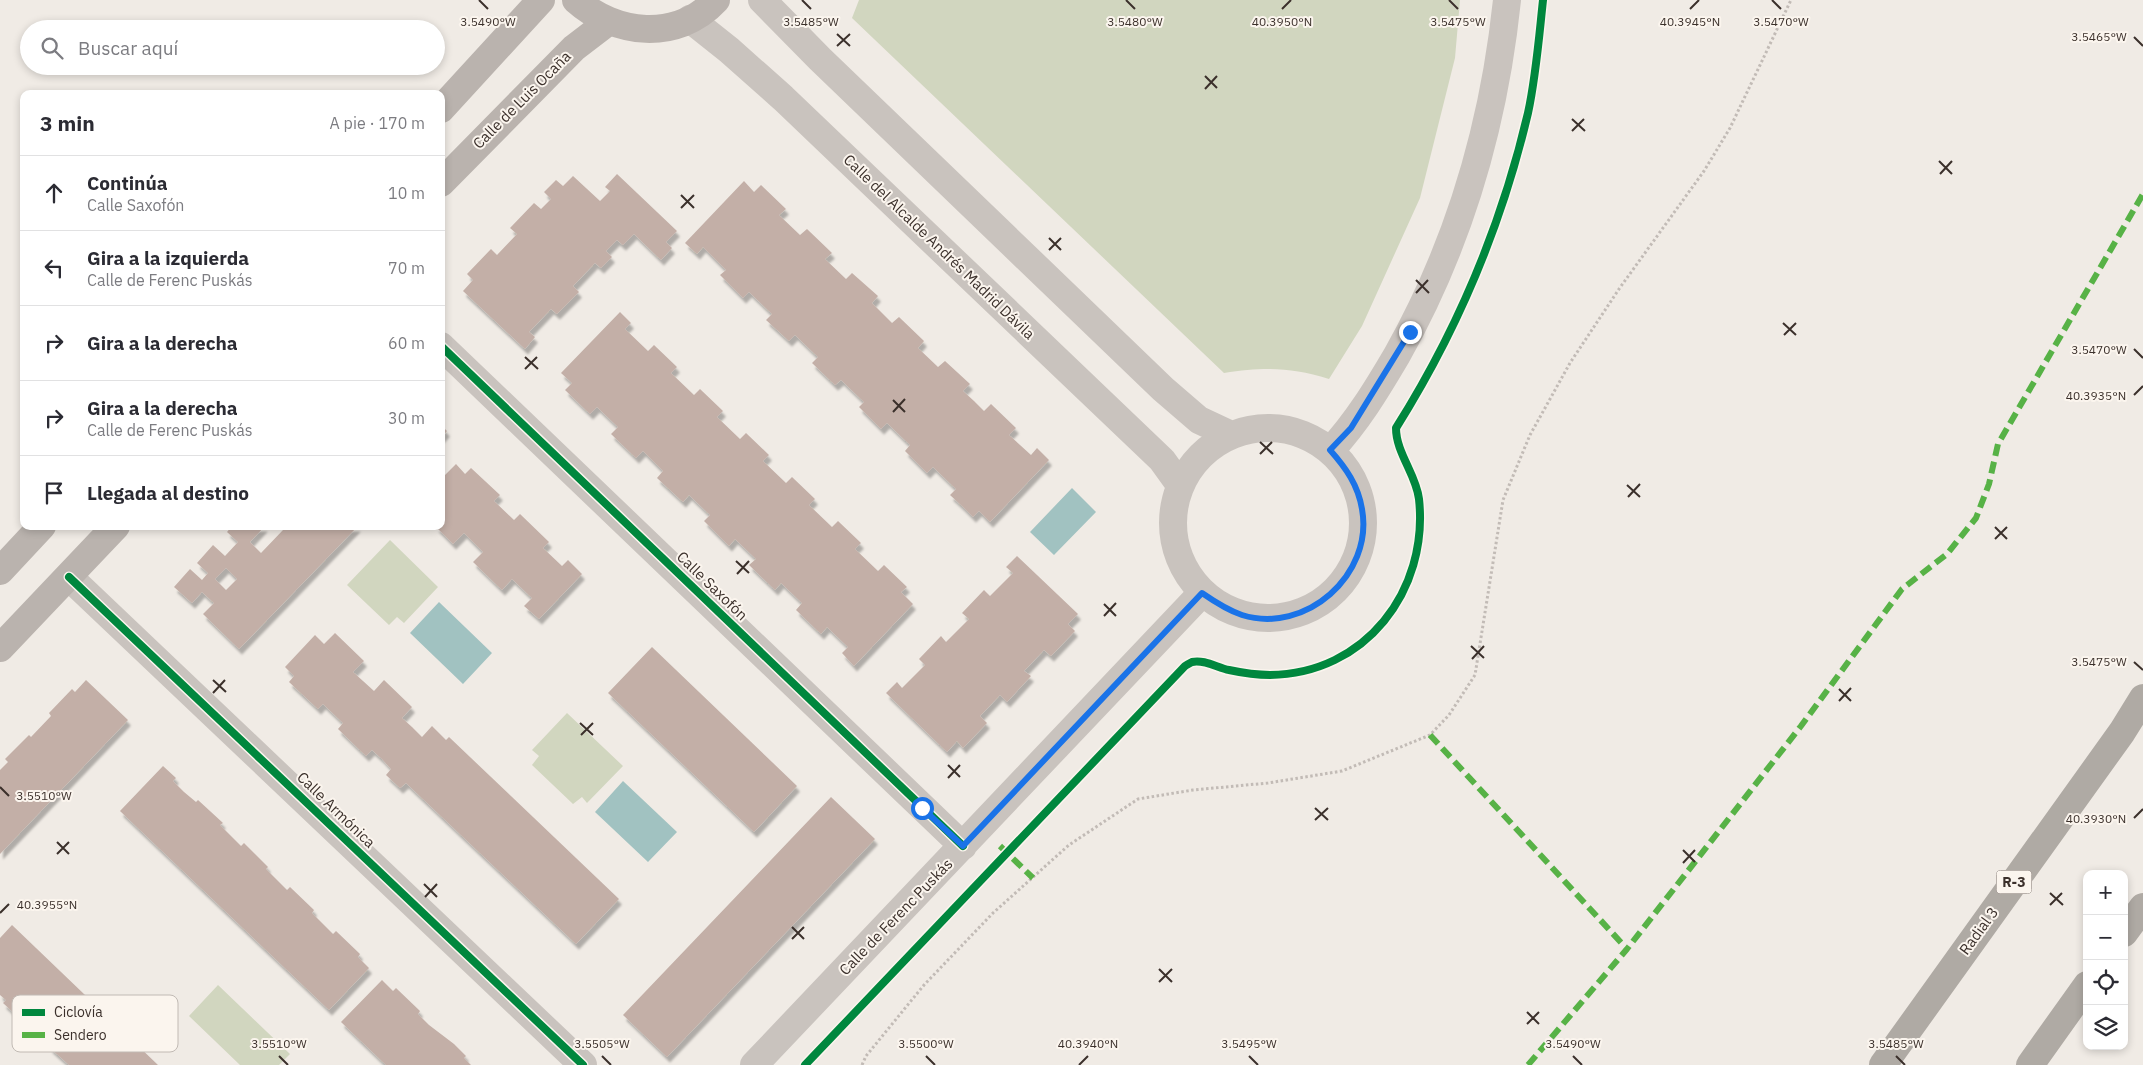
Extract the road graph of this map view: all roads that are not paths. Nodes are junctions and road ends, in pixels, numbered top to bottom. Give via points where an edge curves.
1 (541, 0) edge
2 (576, 0) edge
3 (716, 0) edge
4 (762, 0) edge
5 (1507, 0) edge
6 (690, 19) junction
7 (608, 22) junction
8 (445, 106) edge
9 (445, 179) edge
10 (445, 350) edge
11 (1231, 436) junction
12 (1330, 450) junction
13 (1180, 485) junction
14 (38, 530) edge
15 (112, 530) edge
16 (0, 570) edge
17 (69, 577) junction
18 (1202, 593) junction
19 (0, 648) edge
20 (2143, 698) edge
21 (963, 846) junction
22 (2143, 907) edge
23 (2128, 928) edge
24 (2083, 992) edge
25 (583, 1065) edge
26 (754, 1065) edge
27 (1883, 1065) edge
28 (2030, 1065) edge

1 - 8 main road
2 - 7 main road
3 - 6 main road
4 - 11 street via 820,60 1163,389 1199,420
5 - 12 street via 1488,122 1460,217 1410,332 1351,428
6 - 7 main road via 670,27 649,29 628,28
6 - 13 street, Calle del Alcalde Andrés Madrid Dávila via 730,50 797,111 1162,460
7 - 9 main road, Calle de Luis Ocaña via 568,54
10 - 21 street, Calle Saxofón
11 - 12 street via 1273,428 1293,431
11 - 13 street via 1210,448
12 - 18 street via 1346,467 1357,488 1363,511 1363,534 1354,564 1331,595 1312,608 1290,616 1266,619 1243,616 1221,607
13 - 18 street via 1172,523 1174,542 1185,570
14 - 16 main road
15 - 17 main road
17 - 19 main road
17 - 25 street, Calle Armónica
18 - 21 street, Calle de Ferenc Puskás
20 - 27 highway, Radial 3 / R-3 via 2117,740
21 - 26 street, Calle de Ferenc Puskás
22 - 23 highway
24 - 28 highway

